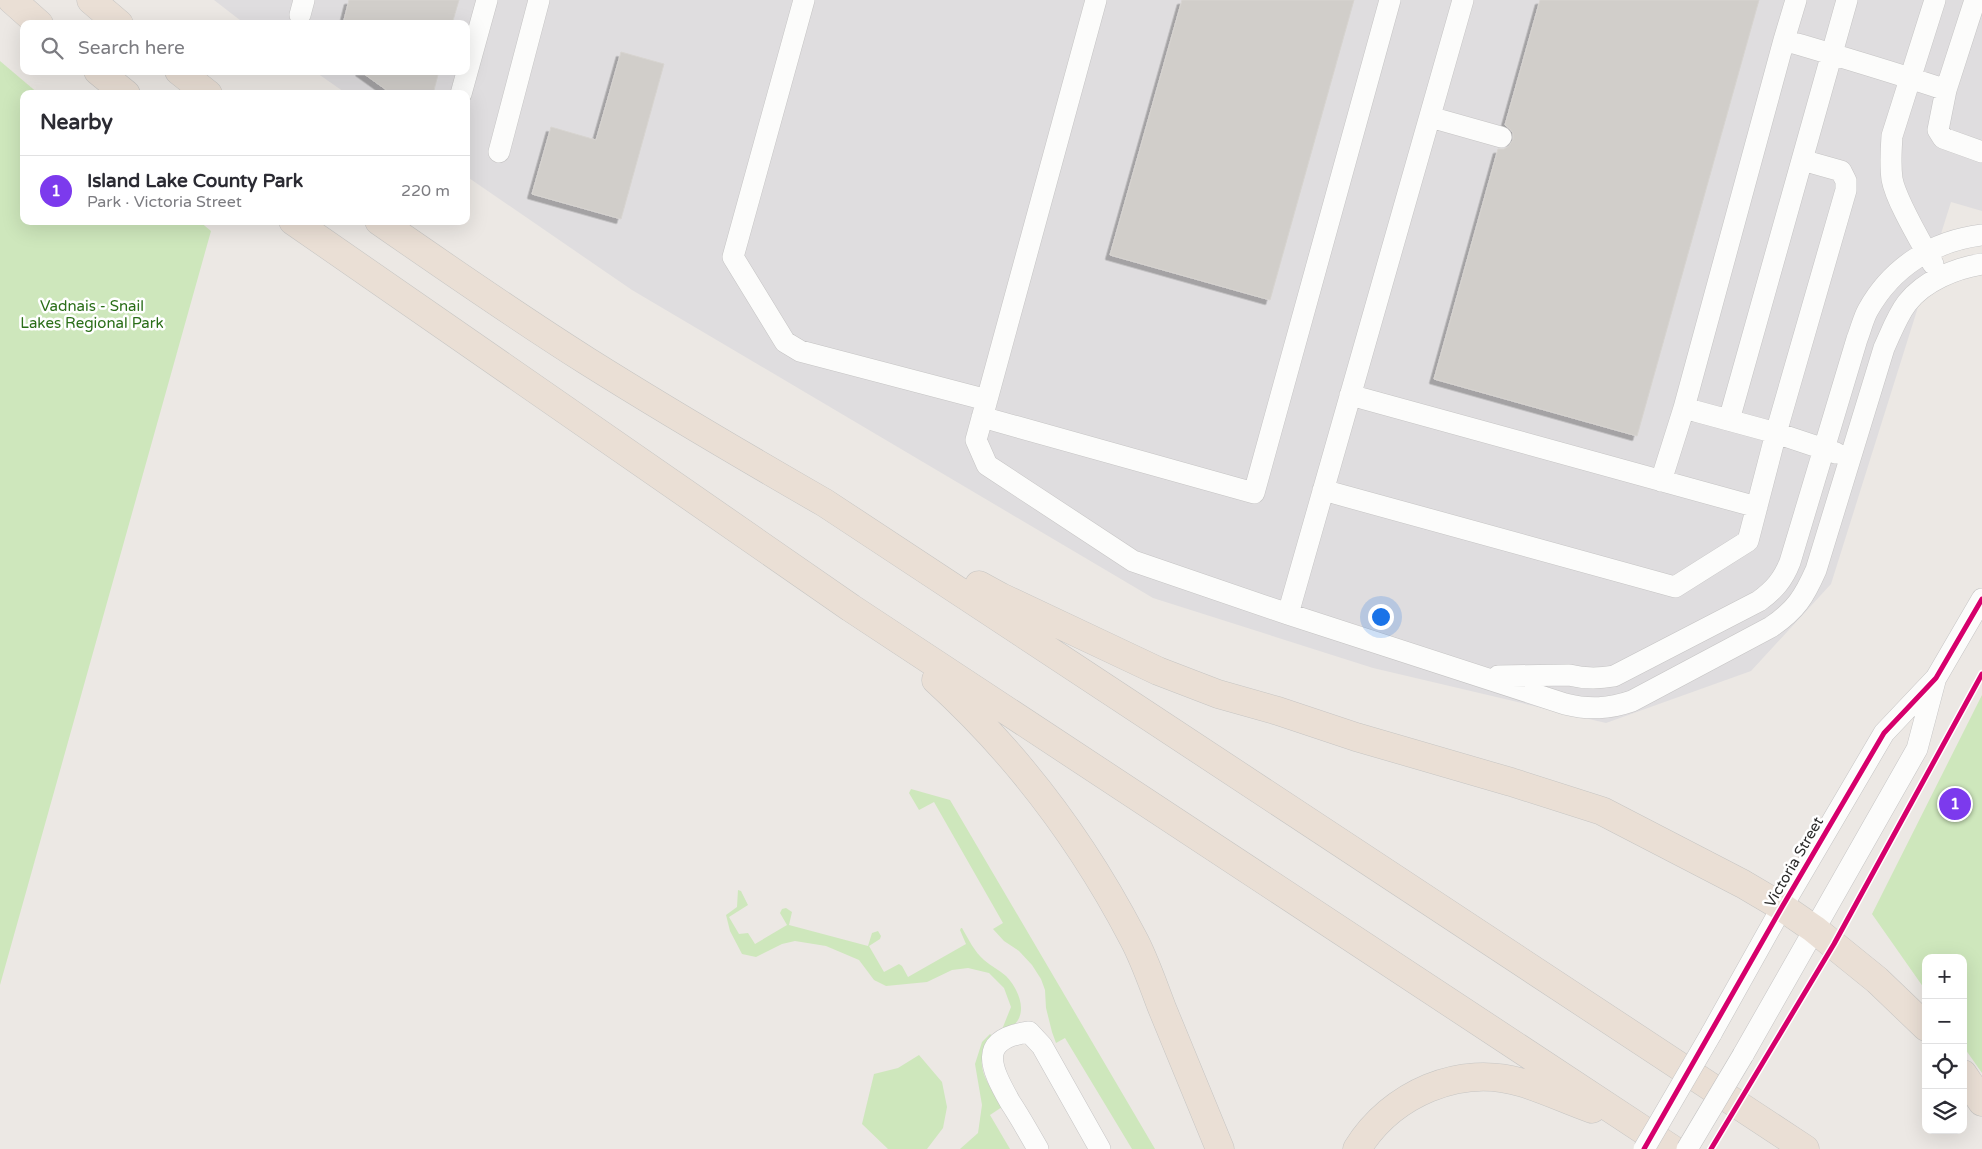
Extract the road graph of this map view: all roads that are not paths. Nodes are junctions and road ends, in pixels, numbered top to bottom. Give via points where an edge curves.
1 (12, 0) edge
2 (91, 0) edge
3 (487, 0) edge
4 (539, 0) edge
5 (804, 0) edge
6 (1096, 0) edge
7 (1390, 0) edge
8 (1463, 0) edge
9 (1796, 0) edge
10 (1847, 0) edge
11 (1935, 0) edge
12 (1975, 0) edge
13 (34, 20) edge
14 (114, 20) edge
15 (1784, 40) junction
16 (1831, 54) junction
17 (470, 61) edge
18 (103, 75) edge
19 (184, 75) edge
20 (466, 75) edge
21 (1911, 78) junction
22 (121, 90) edge
23 (203, 90) edge
24 (462, 90) edge
25 (1946, 90) junction
26 (1430, 116) junction
27 (1501, 137) dead end
28 (500, 152) dead end
29 (1982, 152) edge
30 (1802, 160) junction
31 (299, 225) edge
32 (385, 225) edge
33 (1982, 235) edge
34 (1926, 251) junction
35 (1982, 264) edge
36 (1940, 278) junction
37 (1350, 395) junction
38 (985, 408) junction
39 (1684, 408) junction
40 (1729, 420) junction
41 (1776, 433) junction
42 (1824, 449) junction
43 (1850, 457) junction
44 (1662, 481) junction
45 (1323, 490) junction
46 (1757, 507) junction
47 (851, 520) junction
48 (1982, 600) edge
49 (851, 608) junction
50 (1288, 614) junction
51 (1484, 677) junction
52 (1936, 678) junction
53 (1782, 907) junction
54 (1814, 928) junction
55 (1922, 1023) edge
56 (1967, 1080) edge
57 (1982, 1102) edge
58 (1634, 1124) junction
59 (1038, 1149) edge
60 (1100, 1149) edge
61 (1220, 1149) edge
62 (1357, 1149) edge
63 (1644, 1149) edge
64 (1672, 1149) edge
65 (1687, 1149) edge
66 (1805, 1149) edge

1 - 13 highway
2 - 14 highway
3 - 17 street
4 - 28 street
5 - 38 street via 733,257 785,342 800,350
6 - 38 street
7 - 38 street via 1254,493
8 - 26 street
9 - 15 street
10 - 16 street
11 - 21 street
12 - 25 street
15 - 16 street
15 - 39 street
16 - 21 street
16 - 30 street
18 - 22 highway
19 - 23 highway
20 - 24 street
21 - 25 street
21 - 34 street via 1892,136 1891,173 1901,203
25 - 29 street via 1938,130 1943,138
26 - 27 street
26 - 37 street
30 - 40 street
30 - 41 street via 1841,171 1846,190
31 - 49 highway
32 - 47 highway via 587,361
33 - 34 street via 1964,237
34 - 36 street
34 - 42 street via 1901,269 1868,311
35 - 36 street via 1966,266
36 - 43 street via 1918,292 1897,320 1884,348
37 - 44 street
37 - 45 street
38 - 50 street via 976,440 986,465 1133,562
39 - 40 street
39 - 44 street
40 - 41 street
41 - 42 street
41 - 46 street
42 - 43 street
42 - 51 street via 1785,574 1778,585 1759,601 1614,676 1597,679 1569,675
43 - 51 street via 1807,591 1792,612 1771,627 1632,701 1614,707 1579,708
44 - 46 street
45 - 46 street via 1675,587 1748,541
45 - 50 street
47 - 53 highway via 932,559 1000,597 1158,671 1218,694 1602,811
47 - 66 highway
48 - 52 street, Victoria Street
49 - 58 highway
49 - 61 highway via 903,650 988,730 1062,821 1134,940
50 - 51 street
52 - 53 street, Victoria Street via 1884,733
52 - 54 street, Victoria Street via 1917,748
53 - 54 highway
53 - 63 street, Victoria Street, bridge
54 - 55 highway via 1877,980
54 - 65 street, Victoria Street, bridge
56 - 57 highway
58 - 62 highway via 1523,1083 1472,1077 1423,1089 1399,1103 1381,1118
58 - 64 highway
59 - 60 street via 995,1075 991,1057 997,1044 1013,1034 1029,1032 1042,1046

